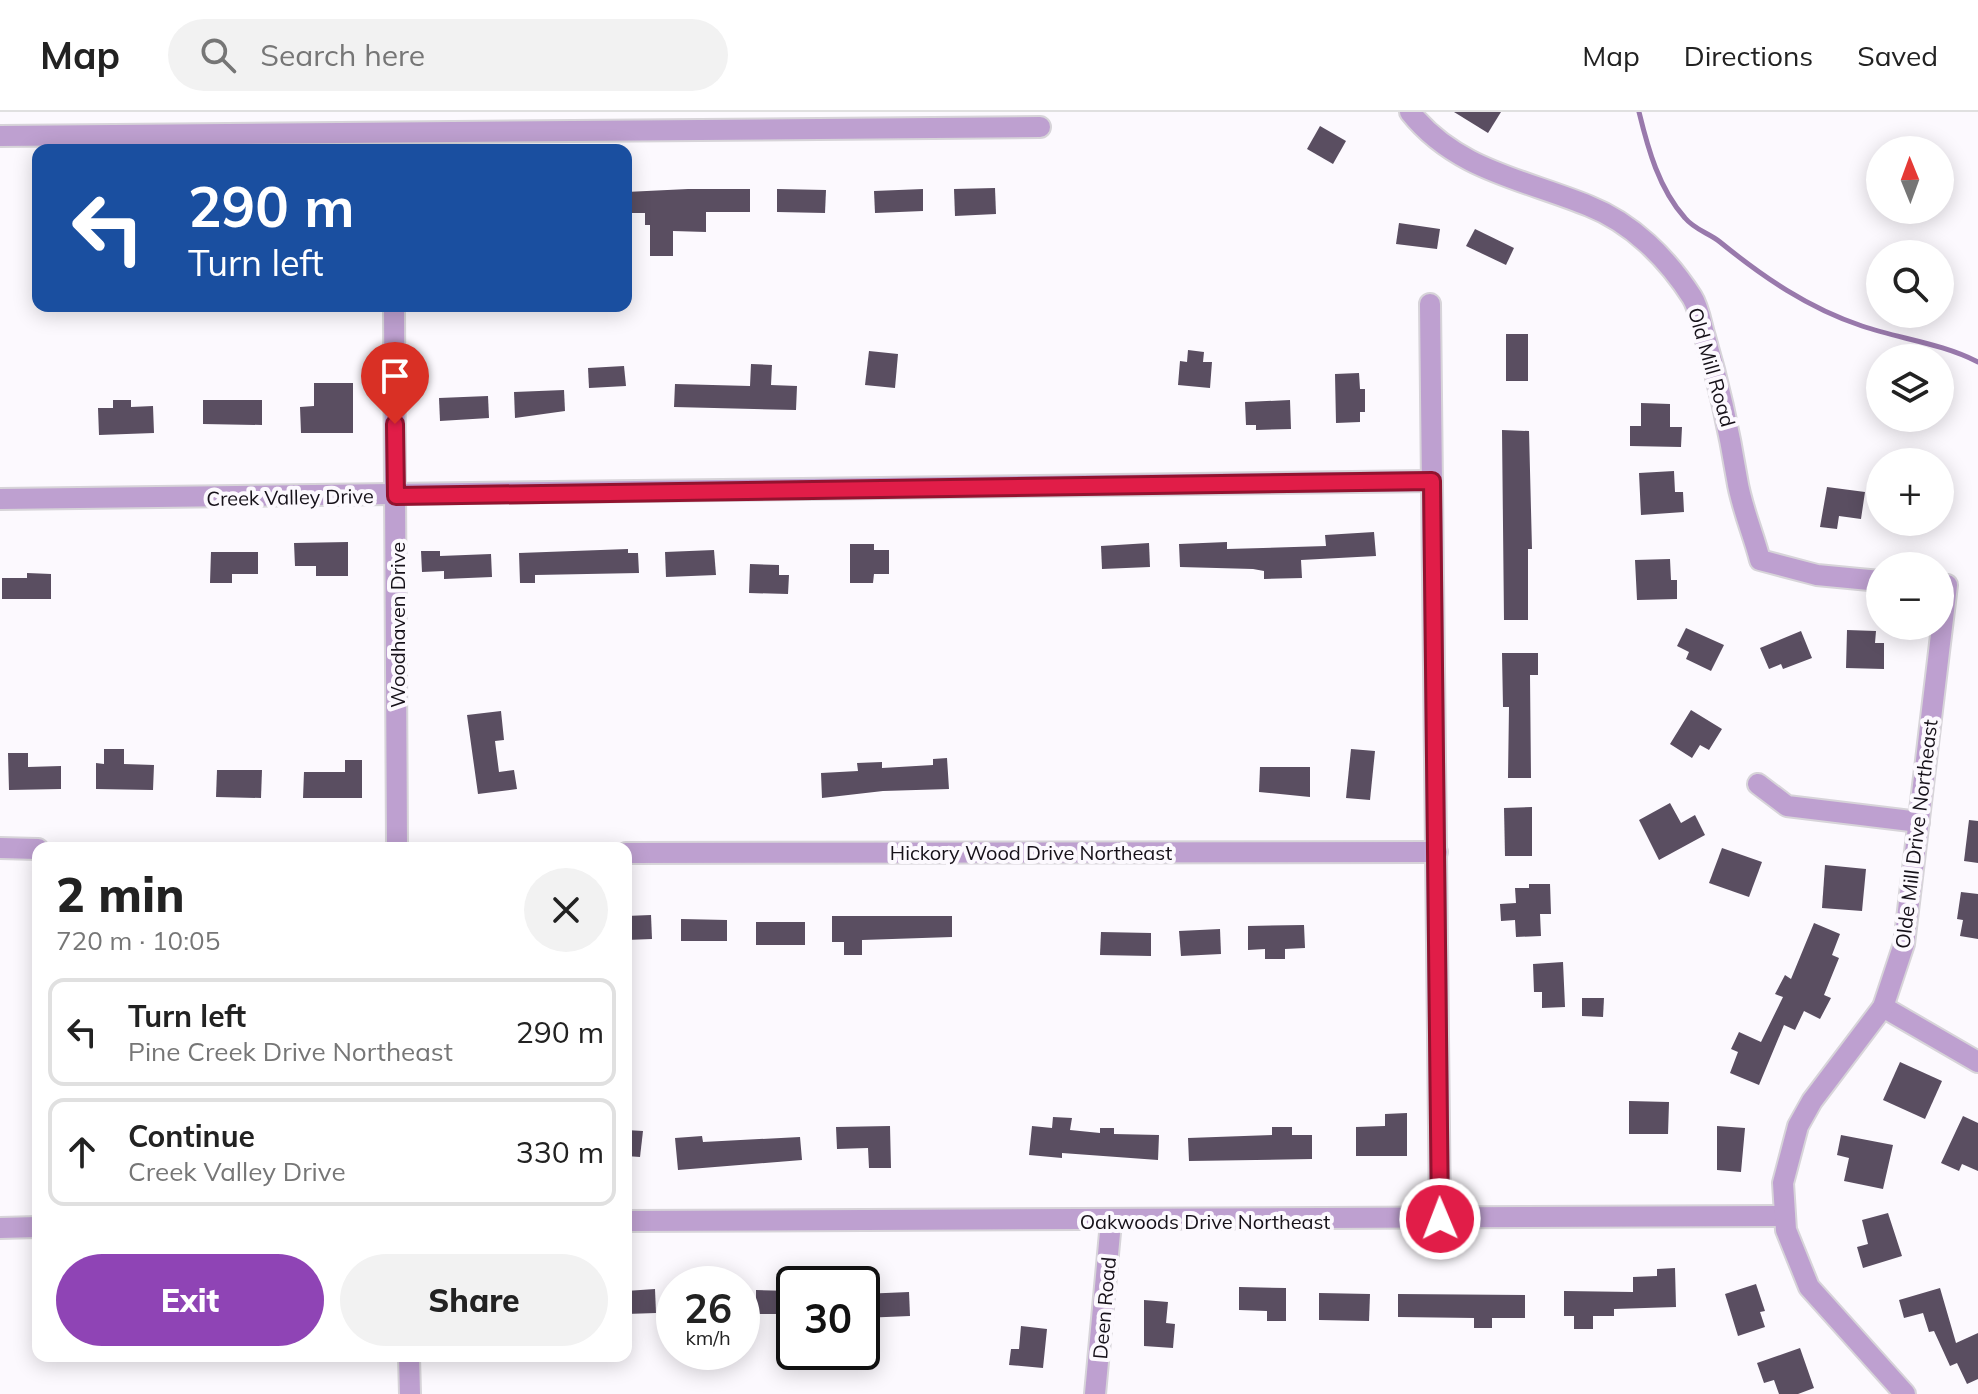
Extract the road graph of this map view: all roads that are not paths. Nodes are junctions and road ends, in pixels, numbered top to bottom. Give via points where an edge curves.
1 (1410, 112) edge
2 (889, 119) edge
3 (1040, 127) dead end
4 (0, 136) edge
5 (391, 141) edge
6 (1430, 304) dead end
7 (394, 312) edge
8 (1432, 481) junction
9 (396, 496) junction
10 (0, 499) edge
11 (1866, 580) edge
12 (1937, 640) edge
13 (1758, 784) dead end
14 (1919, 822) junction
15 (397, 842) edge
16 (0, 848) edge
17 (32, 849) edge
18 (1437, 852) junction
19 (632, 853) edge
20 (1883, 1007) junction
21 (1978, 1062) edge
22 (1783, 1216) junction
23 (1440, 1219) junction
24 (632, 1221) edge
25 (1111, 1222) junction
26 (32, 1227) edge
27 (0, 1228) edge
28 (409, 1362) edge
29 (410, 1394) edge
30 (1095, 1394) edge
31 (1905, 1394) edge

1 - 11 street, Old Mill Road via 1455,155 1499,176 1590,206 1653,247 1693,299 1726,408 1737,481 1760,560
2 - 3 street
2 - 5 street
4 - 5 street
6 - 8 street
7 - 9 street, Woodhaven Drive
8 - 9 street, Creek Valley Drive
8 - 18 street
9 - 10 street, Creek Valley Drive
9 - 15 street, Woodhaven Drive
12 - 14 street, Olde Mill Drive Northeast
13 - 14 street via 1787,806
14 - 20 street, Olde Mill Drive Northeast via 1904,944
16 - 17 street
18 - 19 street, Hickory Wood Drive Northeast
18 - 23 street
20 - 21 street
20 - 22 street, Olde Mill Drive Northeast via 1798,1126 1788,1153
22 - 23 street, Oakwoods Drive Northeast
22 - 31 street, Olde Mill Drive Northeast via 1793,1255 1809,1287
23 - 25 street, Oakwoods Drive Northeast
24 - 25 street, Oakwoods Drive Northeast
25 - 30 street, Deen Road
26 - 27 street
28 - 29 street

